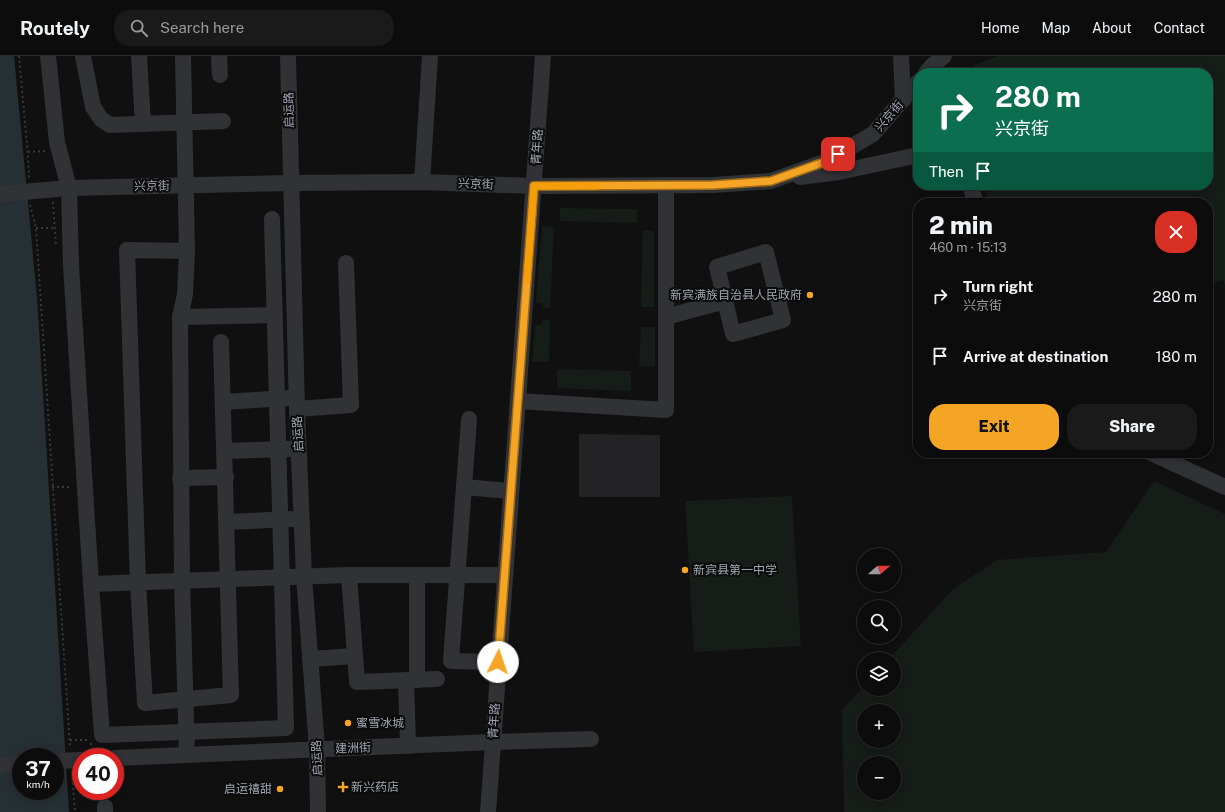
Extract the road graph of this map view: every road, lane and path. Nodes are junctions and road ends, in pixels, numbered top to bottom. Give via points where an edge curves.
1 (19, 56) edge
2 (48, 56) edge
3 (83, 56) edge
4 (139, 56) edge
5 (183, 56) edge
6 (219, 56) edge
7 (288, 56) edge
8 (430, 56) edge
9 (543, 56) edge
10 (901, 56) edge
11 (944, 56) edge
12 (931, 68) edge
13 (220, 75) dead end
14 (913, 88) edge
15 (903, 100) junction
16 (223, 122) dead end
17 (184, 123) junction
18 (143, 124) junction
19 (46, 151) dead end
20 (28, 152) junction
21 (913, 156) edge
22 (771, 181) junction
23 (422, 182) junction
24 (29, 183) dead end
25 (290, 183) junction
26 (186, 185) junction
27 (666, 185) junction
28 (534, 186) junction
29 (69, 188) junction
30 (0, 194) edge
31 (30, 205) dead end
32 (272, 219) dead end
33 (36, 228) junction
34 (55, 228) dead end
35 (187, 251) junction
36 (346, 263) dead end
37 (725, 301) junction
38 (275, 315) junction
39 (666, 316) junction
40 (180, 317) junction
41 (221, 342) dead end
42 (277, 399) junction
43 (518, 401) junction
44 (223, 402) junction
45 (297, 403) junction
46 (469, 418) dead end
47 (299, 449) junction
48 (278, 450) junction
49 (225, 451) junction
50 (1162, 458) edge
51 (226, 477) junction
52 (180, 478) junction
53 (52, 487) junction
54 (71, 487) dead end
55 (464, 487) junction
56 (1225, 487) edge
57 (511, 491) junction
58 (302, 519) junction
59 (281, 520) junction
60 (227, 522) junction
61 (349, 575) junction
62 (417, 575) junction
63 (458, 575) junction
64 (505, 575) junction
65 (304, 576) junction
66 (282, 577) junction
67 (229, 579) junction
68 (182, 581) junction
69 (138, 583) junction
70 (91, 584) junction
71 (355, 656) junction
72 (310, 659) junction
73 (498, 662) junction
74 (437, 679) dead end
75 (412, 680) junction
76 (186, 699) junction
77 (186, 732) junction
78 (591, 739) dead end
79 (69, 740) junction
80 (492, 742) junction
81 (408, 746) junction
82 (91, 748) edge
83 (317, 749) junction
84 (72, 752) edge
85 (187, 755) junction
86 (124, 758) edge
87 (12, 764) edge
88 (0, 765) edge
89 (75, 800) edge
90 (75, 812) edge
91 (318, 812) edge
92 (488, 812) edge

1 - 20 path
2 - 29 street via 57,142
3 - 18 street via 93,107 100,119 110,125
4 - 18 street
5 - 17 street
6 - 13 street
7 - 25 street, 启运路
8 - 23 street
9 - 28 street, 青年路
10 - 15 street
11 - 12 street
14 - 15 street, 兴京街
15 - 22 street, 兴京街 via 874,134 827,161
16 - 17 street
17 - 18 street
17 - 26 street
19 - 20 path
20 - 24 path
21 - 22 street via 839,172
22 - 27 street, 兴京街
23 - 25 street, 兴京街
23 - 28 street, 兴京街
25 - 26 street, 兴京街
25 - 45 street, 启运路
26 - 29 street, 兴京街
26 - 35 street
27 - 28 street, 兴京街
27 - 39 street
28 - 43 street, 青年路
29 - 30 street, 兴京街, bridge
29 - 70 street via 71,264
31 - 33 path
32 - 38 street
33 - 34 path
33 - 53 path
35 - 40 street via 186,294
35 - 69 street via 127,250
36 - 45 street via 351,406
37 - 37 street via 717,266 766,252 783,320 733,334
37 - 39 street
38 - 40 street
38 - 42 street
39 - 43 street via 666,410
40 - 52 street
41 - 44 street
42 - 44 street
42 - 45 street
42 - 48 street
43 - 57 street, 青年路
44 - 49 street
45 - 47 street, 启运路
46 - 55 street
47 - 48 street
47 - 58 street, 启运路
48 - 49 street
48 - 59 street
49 - 51 street
50 - 56 street
51 - 52 street
51 - 60 street
52 - 68 street
53 - 54 path
53 - 79 path
55 - 57 street
55 - 63 street
57 - 64 street, 青年路
58 - 59 street
58 - 65 street, 启运路
59 - 60 street
59 - 66 street
60 - 67 street
61 - 62 street
61 - 65 street
61 - 71 street
62 - 63 street
62 - 75 street
63 - 64 street
63 - 73 street via 452,661
64 - 73 street, 青年路
65 - 66 street
65 - 72 street, 启运路
66 - 67 street
66 - 77 street via 286,728
67 - 68 street
67 - 76 street via 231,695
68 - 69 street
68 - 76 street
69 - 70 street
69 - 76 street via 145,703
70 - 77 street via 102,735
71 - 72 street
71 - 75 street via 357,682
72 - 83 street, 启运路
73 - 80 street, 青年路
74 - 75 street
75 - 81 street
76 - 77 street
77 - 85 street
78 - 80 street, 建洲街
79 - 82 path via 90,740
79 - 84 path
80 - 81 street, 建洲街
80 - 92 street, 青年路
81 - 83 street, 建洲街
83 - 85 street, 建洲街
83 - 91 street, 启运路
85 - 86 street, 建洲街
87 - 88 street
89 - 90 path

